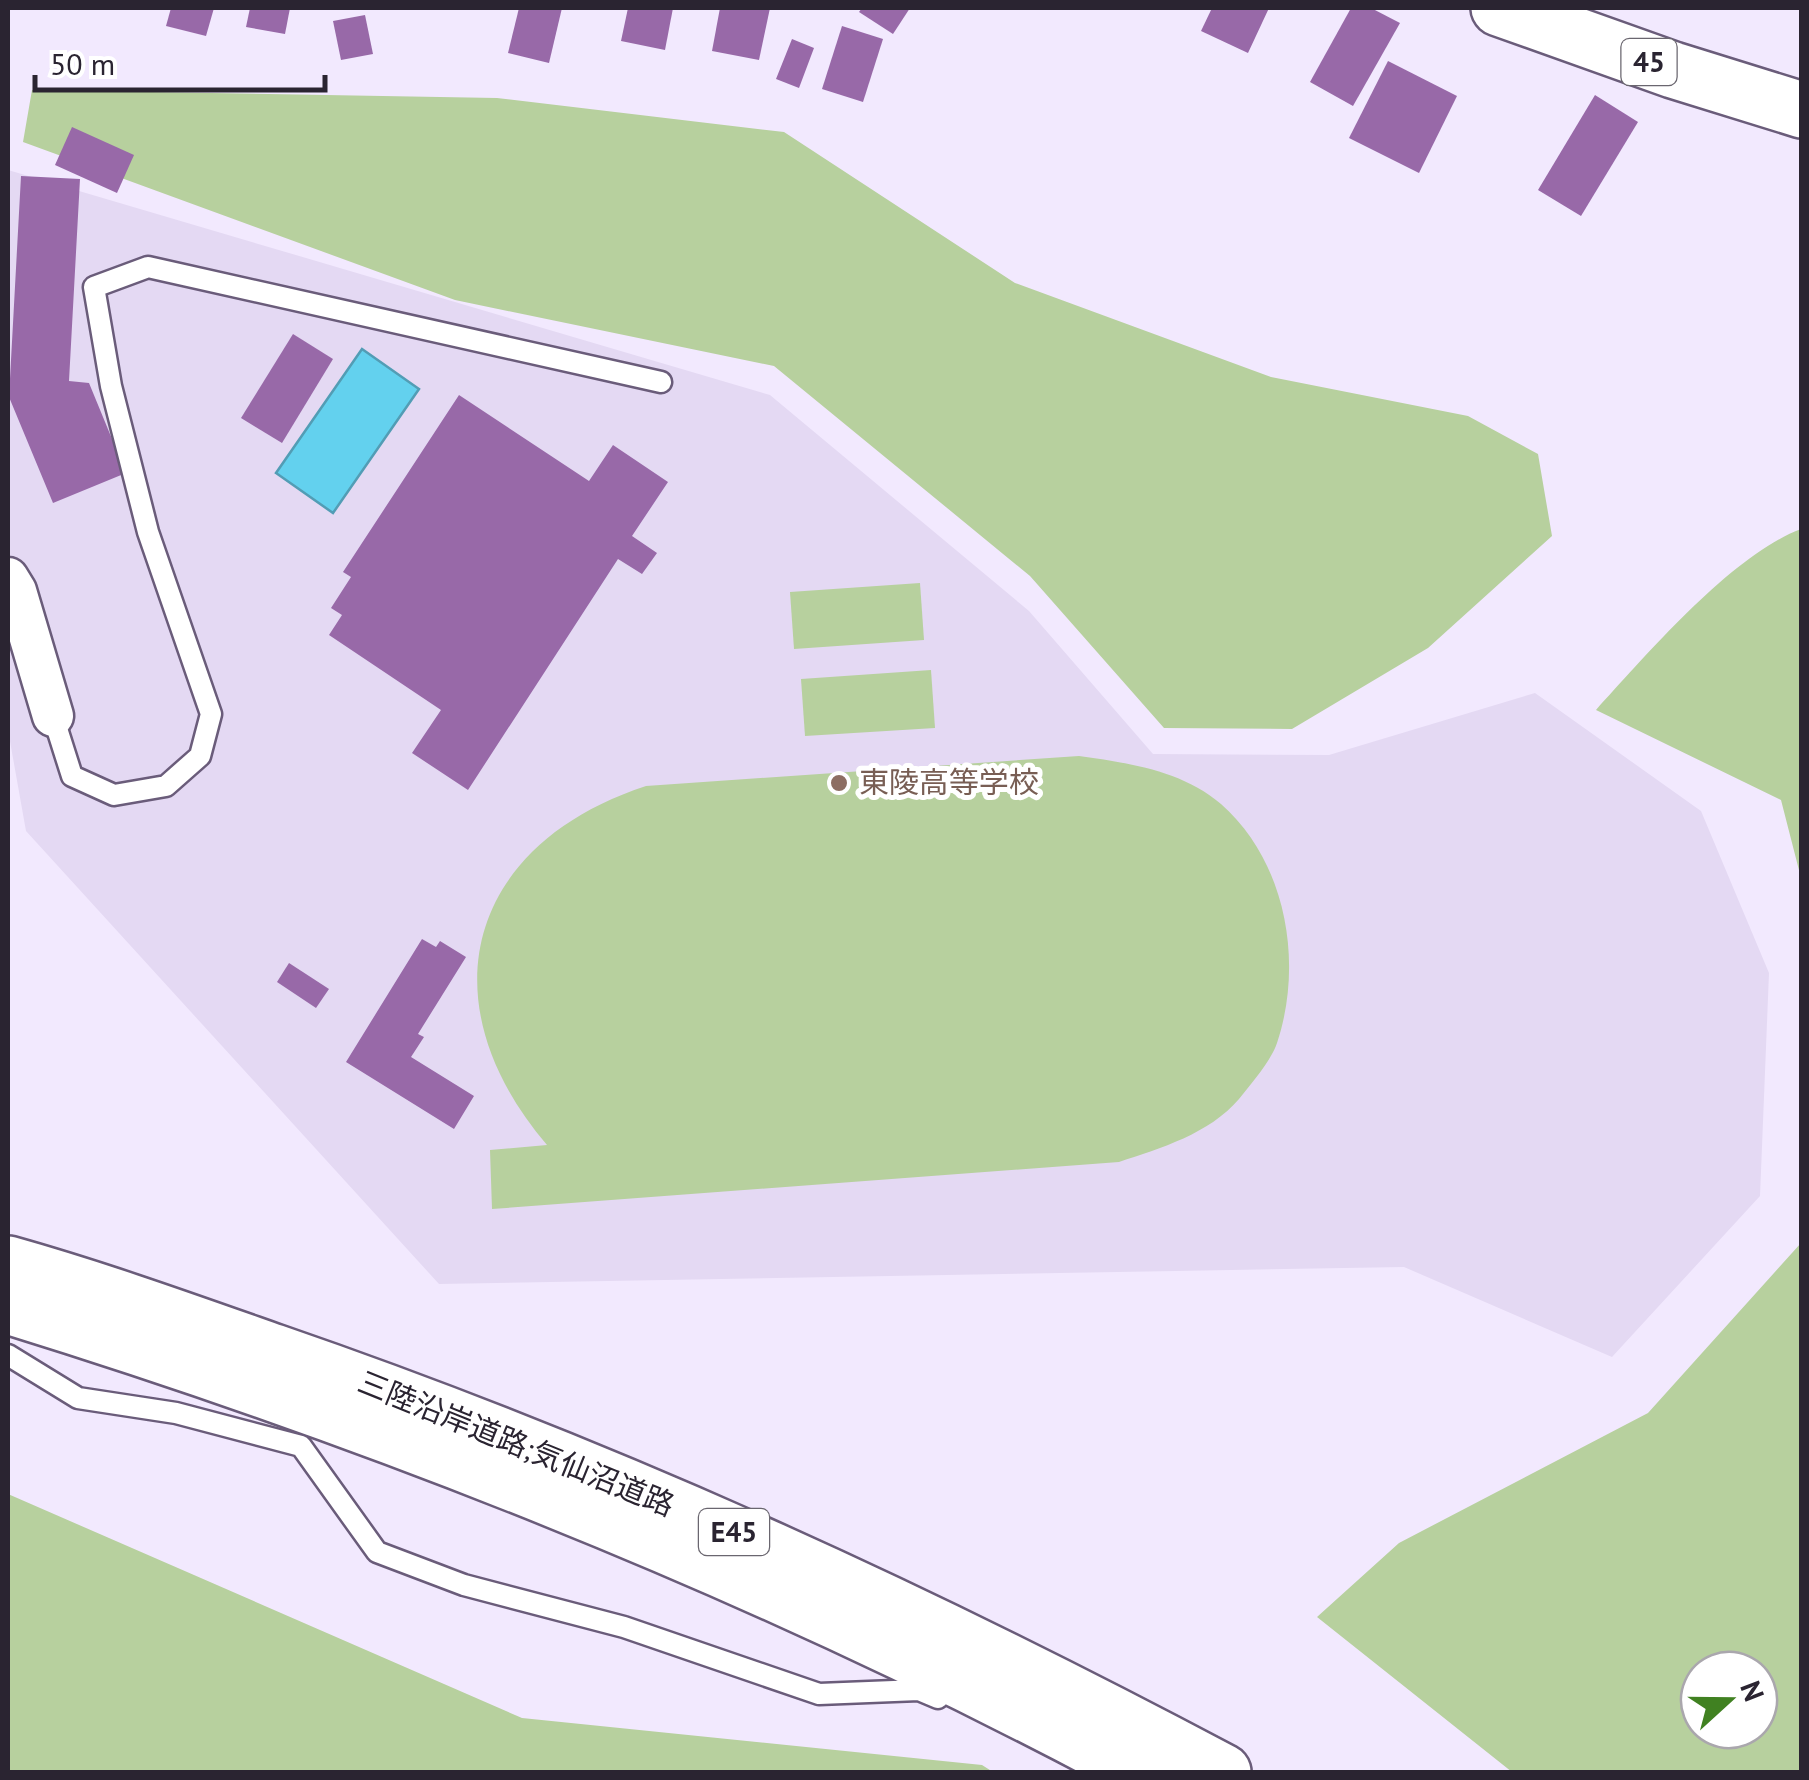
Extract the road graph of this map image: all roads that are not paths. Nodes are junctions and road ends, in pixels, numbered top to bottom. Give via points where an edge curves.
1 (1499, 8) edge
2 (1802, 110) edge
3 (661, 382) dead end
4 (8, 578) edge
5 (53, 716) joint
6 (8, 1264) edge
7 (8, 1306) edge
8 (223, 1353) junction
9 (8, 1354) edge
10 (951, 1704) dead end
11 (1000, 1726) dead end
12 (1092, 1772) edge
13 (1138, 1772) edge
14 (1222, 1772) edge

1 - 2 highway, 45
3 - 5 lane via 148,267 94,288 148,532 211,714 200,756 166,786 114,795 72,776
4 - 5 street
6 - 8 highway, 三陸沿岸道路;気仙沼道路 / E45
7 - 8 highway, 三陸沿岸道路;気仙沼道路 / E45
8 - 13 highway, 三陸沿岸道路;気仙沼道路 / E45 via 858,1633
8 - 14 highway, 三陸沿岸道路;気仙沼道路 / E45 via 465,1418 641,1490 874,1594
9 - 10 lane via 78,1398 176,1413 301,1446 376,1552 464,1585 624,1628 819,1694 919,1690
11 - 12 lane

